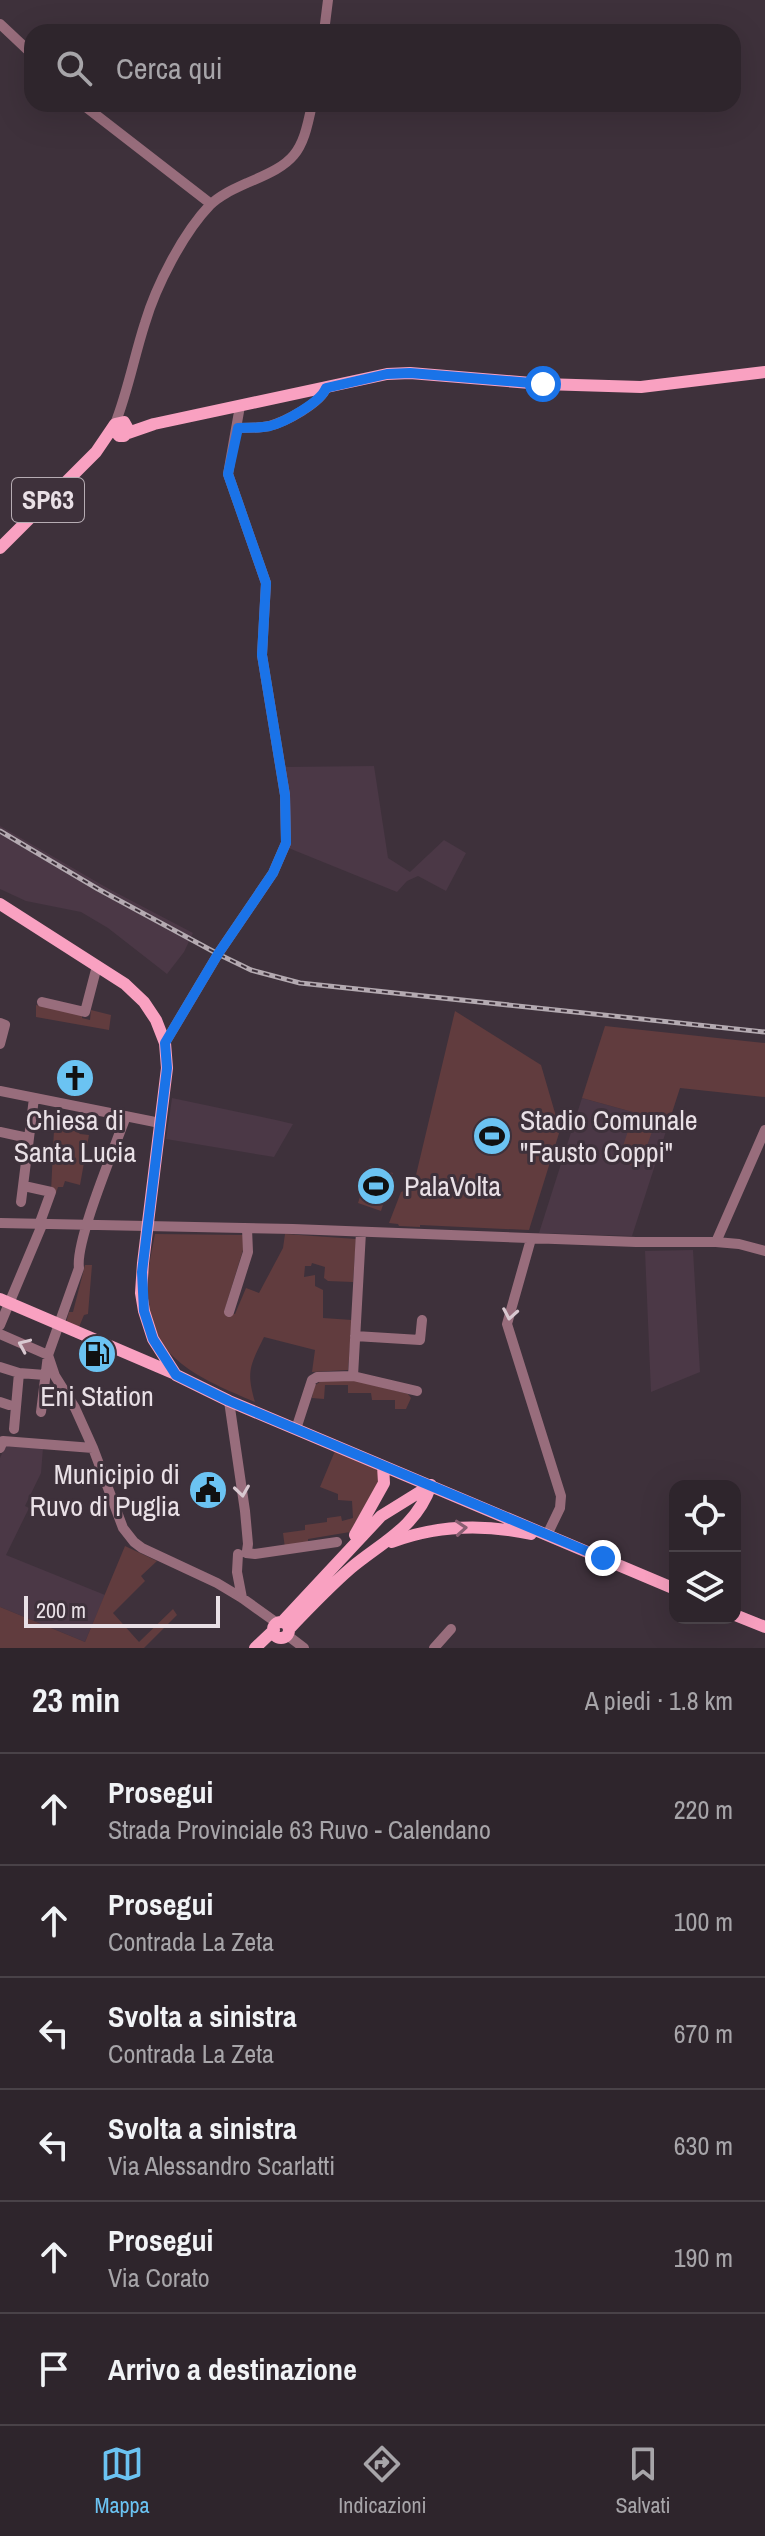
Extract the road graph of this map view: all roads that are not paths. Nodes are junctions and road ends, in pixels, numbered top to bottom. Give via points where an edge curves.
1 (328, 0) edge
2 (0, 24) edge
3 (325, 24) edge
4 (24, 46) edge
5 (92, 112) edge
6 (310, 112) edge
7 (211, 204) junction
8 (765, 372) edge
9 (326, 388) junction
10 (240, 406) junction
11 (121, 428) junction
12 (238, 428) junction
13 (0, 548) edge
14 (0, 904) edge
15 (97, 966) junction
16 (42, 1002) dead end
17 (3, 1024) edge
18 (165, 1043) junction
19 (0, 1044) edge
20 (0, 1091) edge
21 (34, 1098) junction
22 (126, 1116) junction
23 (160, 1123) junction
24 (765, 1130) edge
25 (0, 1132) edge
26 (28, 1138) junction
27 (24, 1186) junction
28 (21, 1202) dead end
29 (0, 1223) edge
30 (41, 1225) junction
31 (87, 1226) junction
32 (146, 1228) junction
33 (247, 1229) junction
34 (361, 1232) junction
35 (531, 1239) junction
36 (716, 1242) junction
37 (765, 1251) edge
38 (5, 1301) edge
39 (229, 1312) dead end
40 (422, 1320) dead end
41 (0, 1325) edge
42 (60, 1326) junction
43 (0, 1334) edge
44 (355, 1336) junction
45 (153, 1339) junction
46 (48, 1355) junction
47 (137, 1358) junction
48 (0, 1367) edge
49 (19, 1373) junction
50 (45, 1375) junction
51 (176, 1375) junction
52 (353, 1376) junction
53 (417, 1391) dead end
54 (229, 1401) junction
55 (41, 1412) dead end
56 (14, 1429) dead end
57 (296, 1429) junction
58 (2, 1444) edge
59 (93, 1448) junction
60 (383, 1466) junction
61 (431, 1485) junction
62 (547, 1535) junction
63 (561, 1541) junction
64 (337, 1542) dead end
65 (385, 1545) junction
66 (244, 1553) junction
67 (341, 1559) junction
68 (237, 1572) junction
69 (217, 1583) junction
70 (669, 1586) edge
71 (242, 1598) junction
72 (741, 1617) edge
73 (765, 1627) edge
74 (282, 1629) junction
75 (451, 1629) dead end
76 (255, 1648) edge
77 (270, 1648) edge
78 (304, 1648) edge
79 (434, 1648) edge

1 - 3 street
2 - 4 street
5 - 7 street
6 - 7 street via 302,143 286,165
7 - 11 street via 172,262 145,320 122,404
8 - 9 main road, SP63 via 641,387 410,373
9 - 10 main road, SP63
9 - 12 street via 289,419 268,427
10 - 11 main road, SP63
10 - 12 street
11 - 13 main road, SP63
12 - 18 street via 228,474 266,583 262,655 285,795 286,843 273,873
14 - 15 main road
15 - 16 street via 85,1012
15 - 18 main road via 144,1002
17 - 19 street
18 - 23 main road
20 - 21 street
21 - 22 street
21 - 26 street
22 - 23 street
22 - 31 street
23 - 32 main road
24 - 36 street
25 - 26 street
26 - 27 street
27 - 28 street
27 - 30 street via 51,1192
29 - 30 street
30 - 31 street
30 - 38 street
31 - 32 street
31 - 42 street
32 - 33 street
32 - 45 main road via 141,1293
33 - 34 street
33 - 39 street via 248,1252
34 - 35 street
34 - 44 street
35 - 36 street
35 -> 62 street via 507,1324 561,1496
36 - 37 street
38 - 41 street
38 - 42 main road
40 - 44 street via 420,1340
42 - 46 street
42 - 47 main road
46 -> 43 street
44 - 52 street
45 - 47 main road via 147,1355
45 - 51 main road
46 - 50 street
46 - 59 street
47 - 51 main road
48 - 49 street
49 - 50 street
49 - 56 street
50 - 55 street
51 - 54 main road
52 - 53 street
52 - 57 street via 312,1380
54 - 57 main road
54 -> 66 street via 245,1511
57 - 60 main road
58 - 59 street
59 - 69 street via 134,1542
60 - 61 main road
60 - 67 main road via 384,1483
61 - 62 main road
61 - 65 main road via 414,1516
61 - 67 main road via 381,1516
62 - 63 main road
65 -> 63 main road via 428,1531 473,1527
63 - 70 main road
64 - 66 street
65 - 74 main road
66 - 68 street
67 - 74 main road
68 - 69 street
68 - 71 street
69 - 71 street
71 - 74 street
72 - 73 main road
74 - 76 main road
74 - 77 main road
74 - 78 street
75 - 79 street

